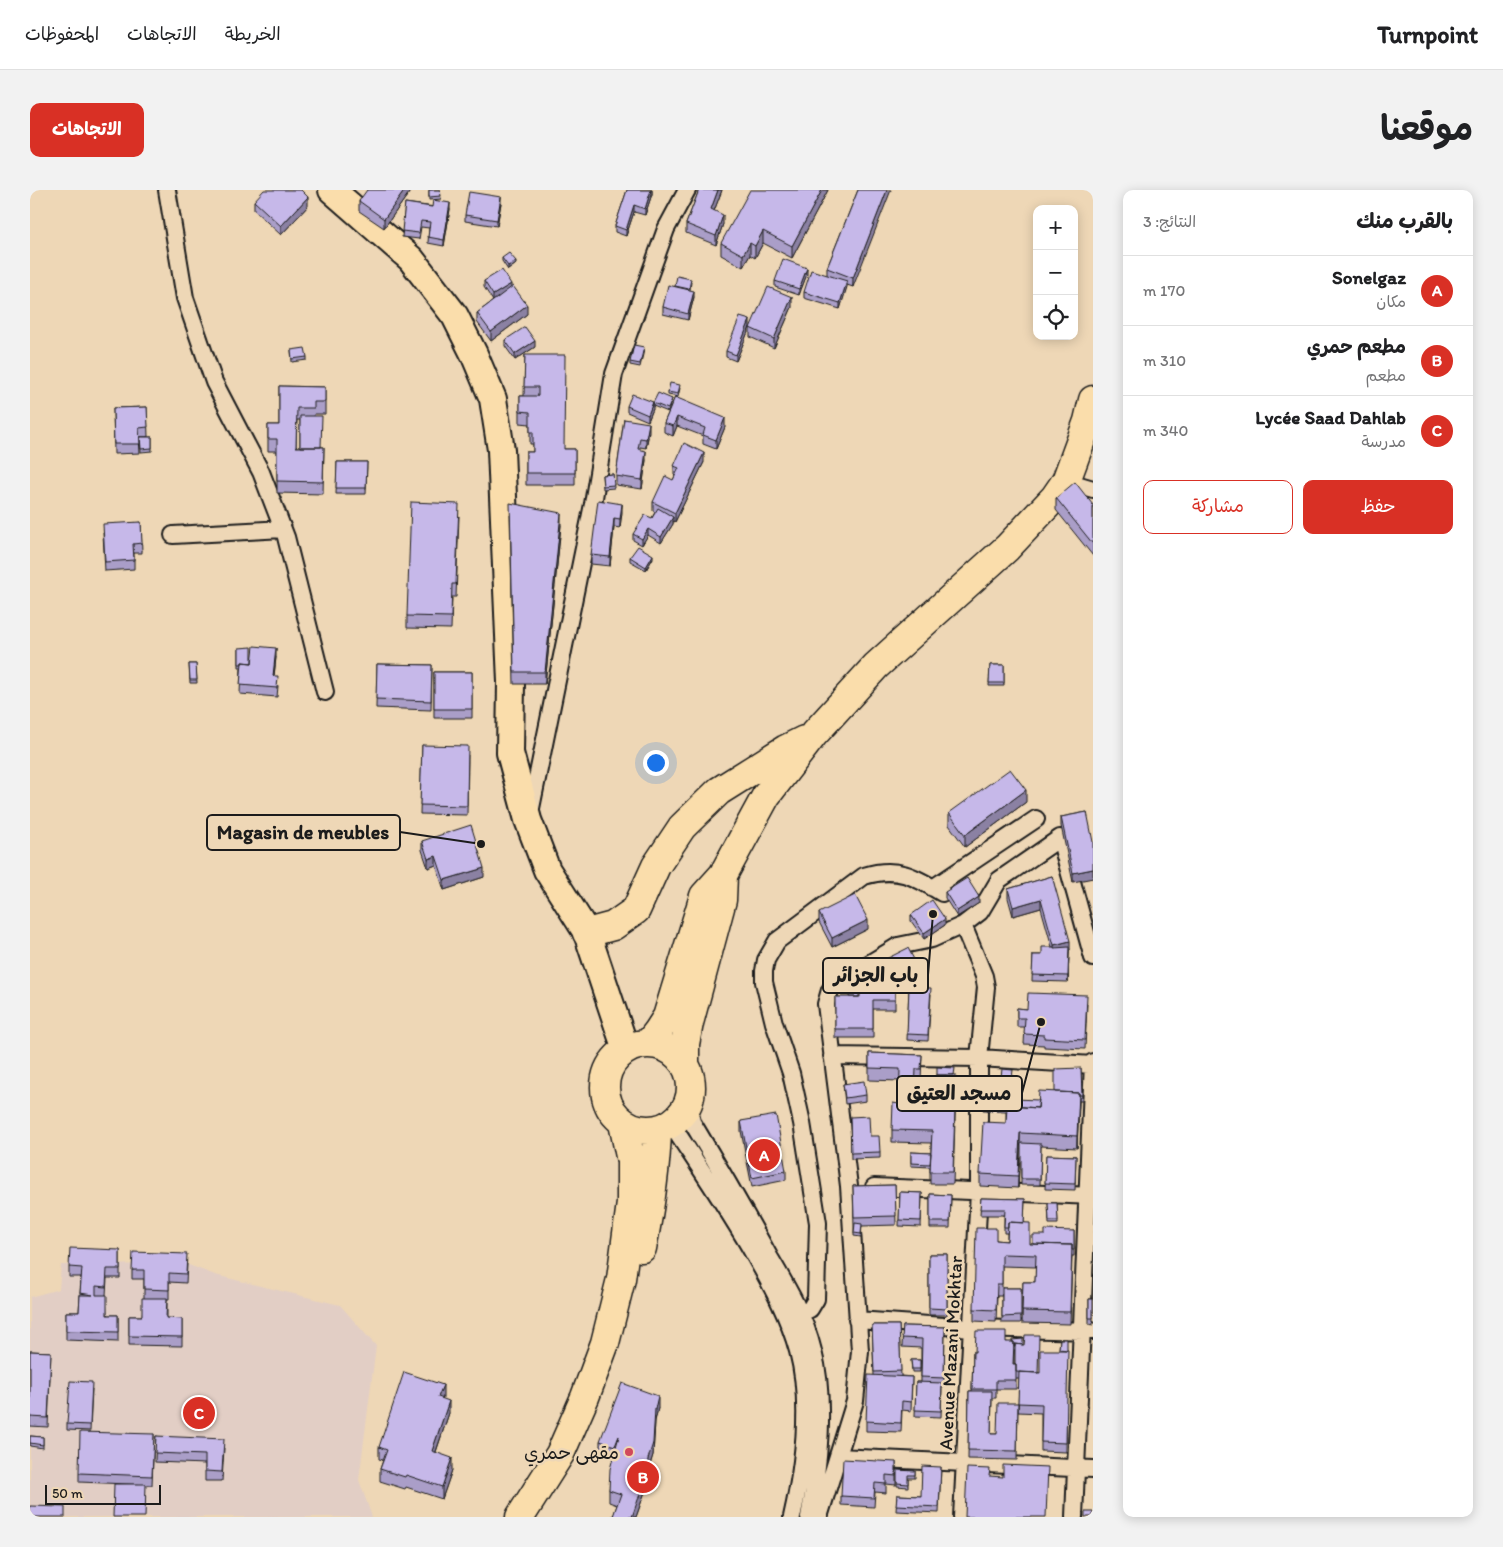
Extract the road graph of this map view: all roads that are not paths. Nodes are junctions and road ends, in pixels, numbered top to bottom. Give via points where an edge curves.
1 (167, 190) edge
2 (332, 190) edge
3 (688, 190) edge
4 (1089, 428) edge
5 (1066, 481) junction
6 (1093, 489) edge
7 (283, 529) junction
8 (173, 535) dead end
9 (325, 692) dead end
10 (814, 734) junction
11 (1036, 819) dead end
12 (528, 820) junction
13 (723, 875) junction
14 (963, 925) junction
15 (587, 933) junction
16 (1093, 958) edge
17 (637, 1047) junction
18 (832, 1056) junction
19 (978, 1058) junction
20 (685, 1064) junction
21 (1093, 1064) edge
22 (688, 1105) junction
23 (623, 1123) junction
24 (661, 1128) junction
25 (849, 1186) junction
26 (979, 1191) junction
27 (1090, 1195) edge
28 (794, 1316) junction
29 (857, 1320) junction
30 (972, 1328) junction
31 (1087, 1331) edge
32 (838, 1457) junction
33 (964, 1462) junction
34 (1075, 1468) junction
35 (1093, 1469) edge
36 (520, 1517) edge
37 (538, 1517) edge
38 (792, 1517) edge
39 (809, 1517) edge
40 (820, 1517) edge
41 (962, 1517) edge
42 (1074, 1517) edge

1 - 7 street via 185,298 214,382 261,472
2 - 12 main road via 411,259 454,316 493,399 501,450 511,682 510,753
3 - 12 street via 666,229 614,374 593,504
4 - 5 highway
5 - 6 street
5 - 10 highway via 1007,548 876,666
7 - 8 street
7 - 9 street
10 - 13 highway via 766,796
10 - 15 highway via 719,791 682,827 656,866 636,910 613,926
11 - 28 street via 938,890 902,873 864,876 777,941 766,960 764,982 791,1072 818,1223 816,1299 810,1309
12 - 15 main road via 547,870
13 - 17 highway via 704,896 667,1017 658,1031
13 - 20 highway via 722,900 689,1023
14 - 16 street via 980,912 999,880 1060,838
14 - 18 street via 932,940 898,946 837,983 828,994 826,1004
14 - 19 street, Avenue Mazani Mokhtar via 986,987
15 - 17 main road
17 - 20 highway via 659,1045 669,1049
17 - 23 highway via 616,1058 605,1080 608,1104
18 - 19 street
18 - 25 street
19 - 21 street
19 - 26 street, Avenue Mazani Mokhtar
20 - 22 highway via 690,1078
21 - 27 street
22 - 24 highway via 675,1122
22 - 28 street via 692,1122 749,1218
23 - 24 highway via 645,1130
23 - 36 highway via 631,1160 631,1203 621,1279 608,1334 560,1454
24 - 28 street via 677,1133
24 - 37 highway via 650,1208 625,1335 606,1391 582,1444
25 - 26 street
25 - 29 street
26 - 27 street
26 - 30 street, Avenue Mazani Mokhtar
27 - 31 street
28 - 38 street via 805,1412 803,1458
28 - 39 street via 814,1351 820,1411 818,1461
29 - 30 street
29 - 32 street via 860,1350 855,1401
30 - 31 street
30 - 33 street, Avenue Mazani Mokhtar
31 - 34 street
32 - 33 street
32 - 40 street
33 - 34 street
33 - 41 street, Avenue Mazani Mokhtar
34 - 35 street
34 - 42 street

